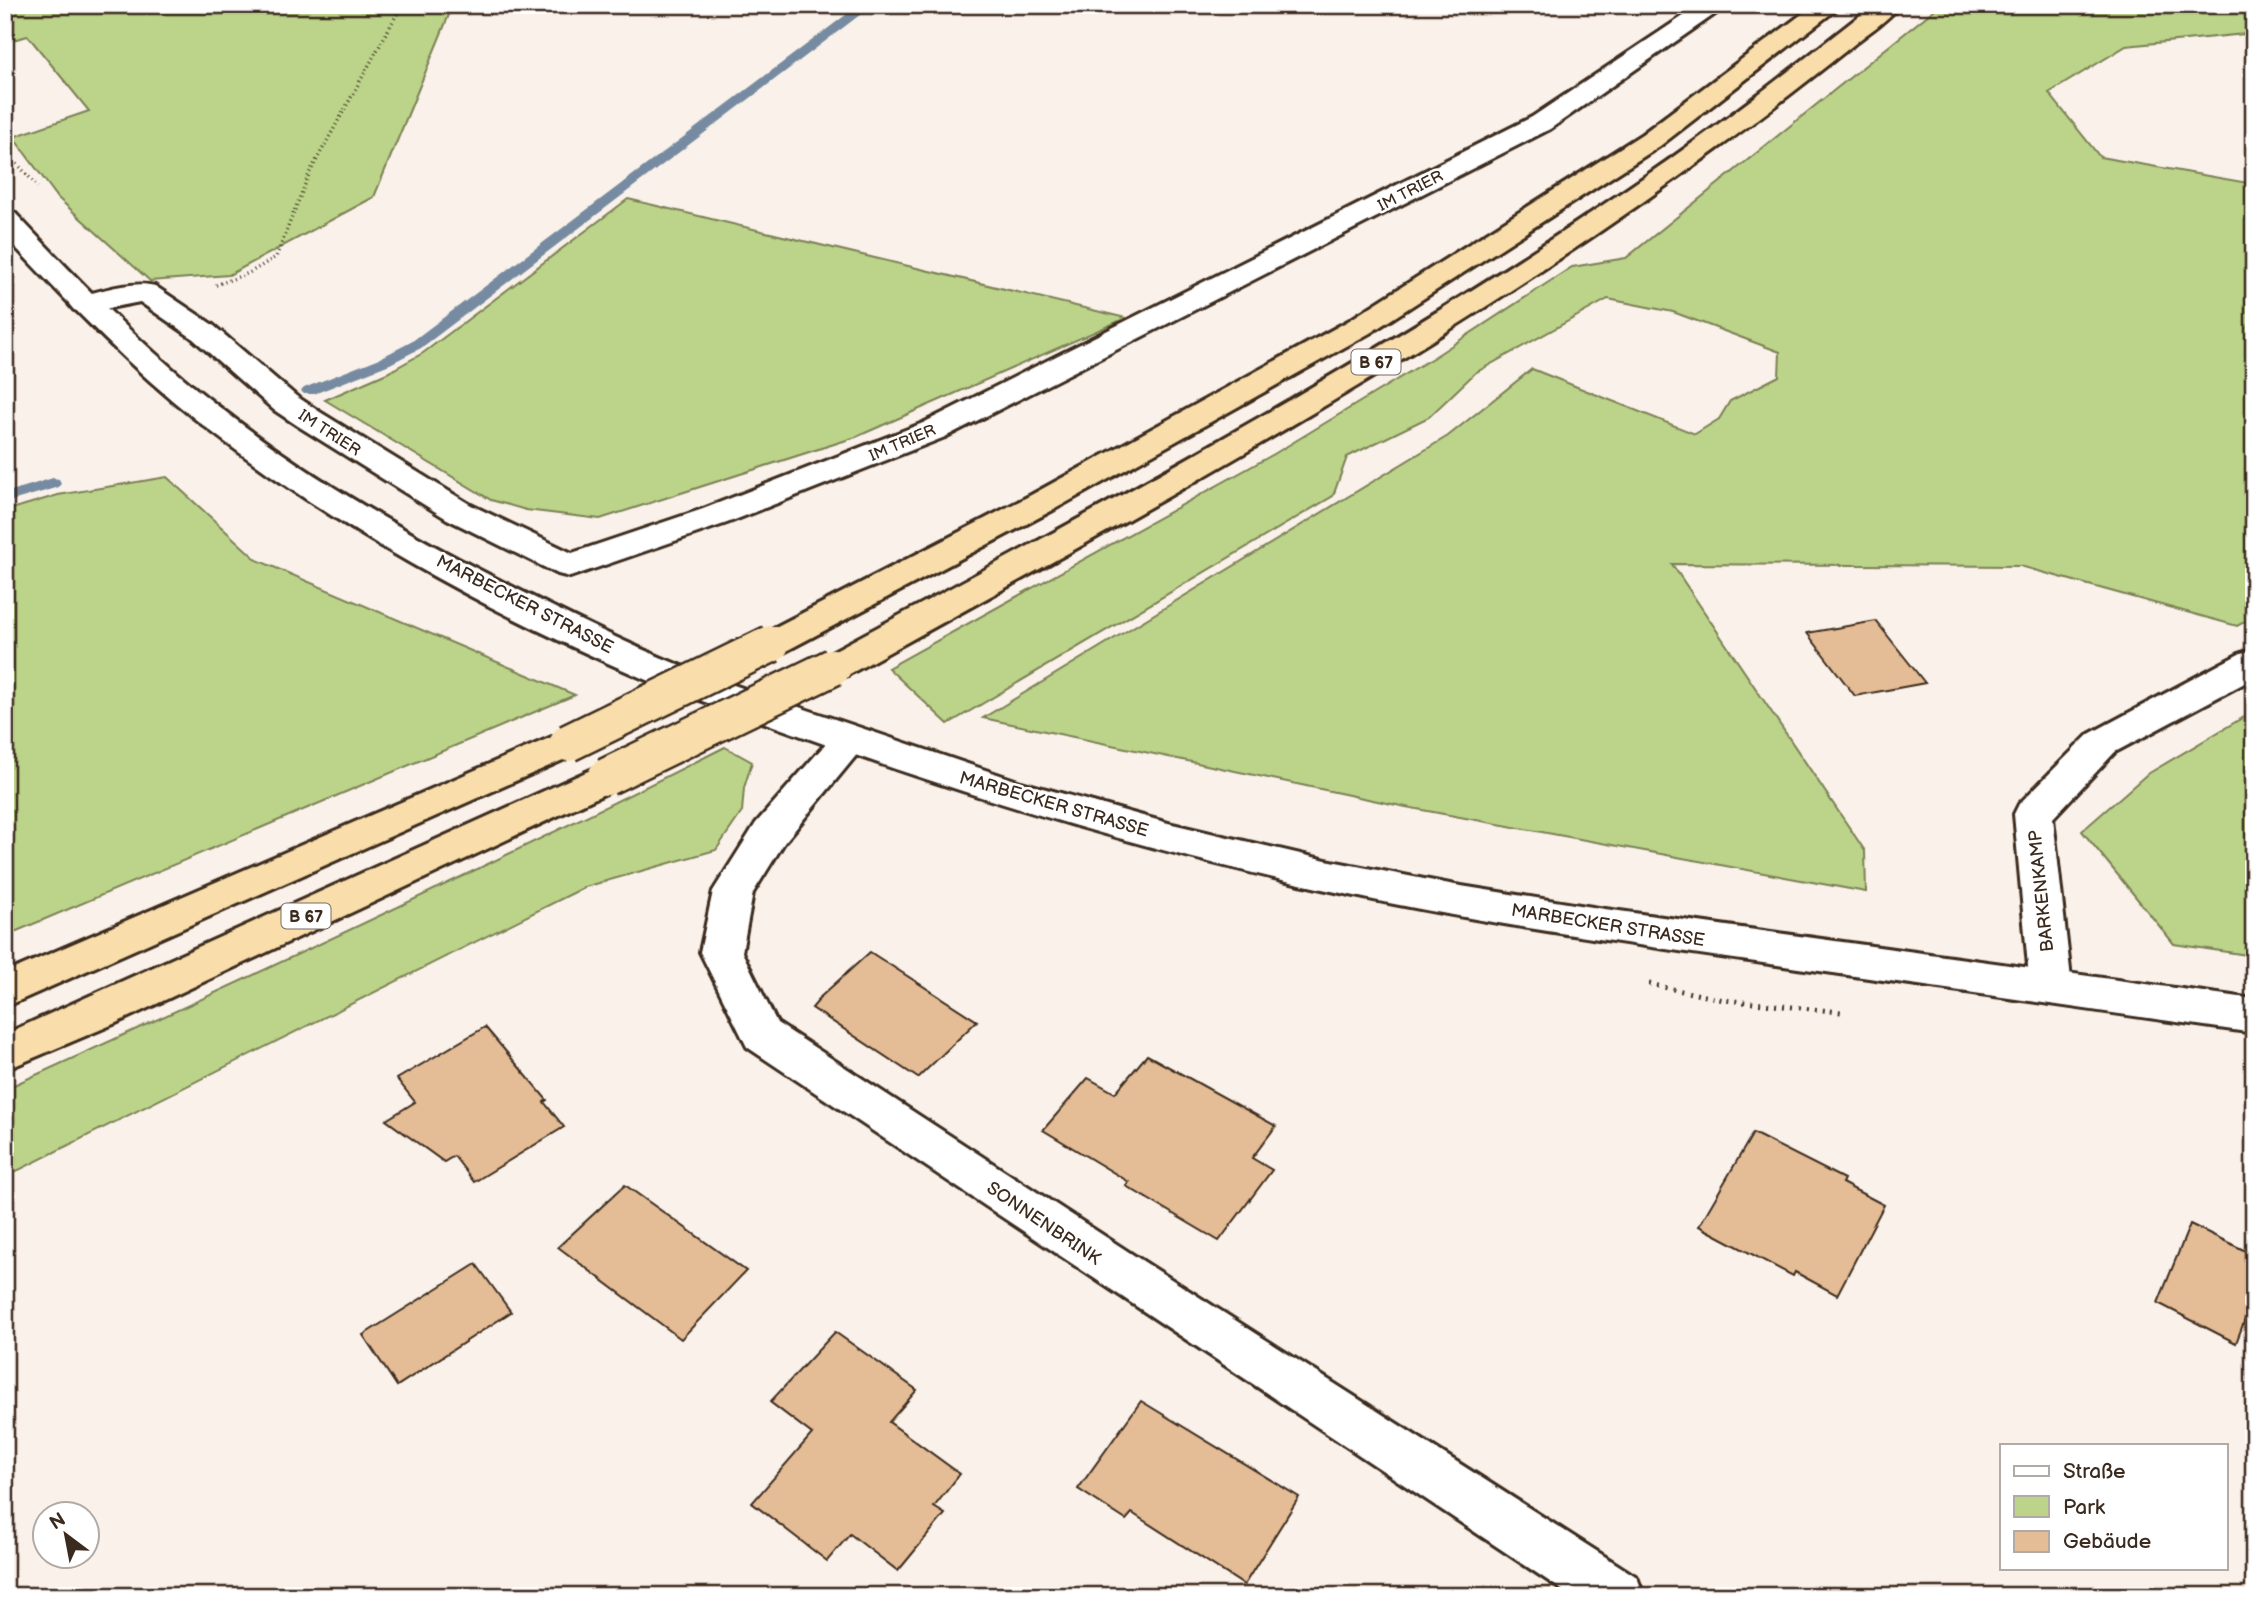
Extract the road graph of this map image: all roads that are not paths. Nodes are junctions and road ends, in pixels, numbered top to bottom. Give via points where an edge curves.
1 (1716, 5) edge
2 (1830, 5) edge
3 (1888, 5) edge
4 (5, 219) edge
5 (84, 304) junction
6 (2254, 662) edge
7 (849, 741) junction
8 (2051, 988) junction
9 (5, 991) edge
10 (2254, 1016) edge
11 (5, 1053) edge
12 (1618, 1596) edge

1 - 5 street, IM TRIER via 1541,122 934,430 715,516 570,566 459,512 309,419 202,331 145,292
2 - 9 highway, B 67, bridge via 1651,139 1359,327 1043,502 568,743
3 - 11 highway, B 67, bridge via 1710,143 1489,293 1224,451 833,667 606,777
4 - 5 street, MARBECKER STRASSE
5 - 7 street, MARBECKER STRASSE via 228,429 351,512 495,592 648,666
6 - 8 street, BARKENKAMP via 2102,743 2033,814
7 - 8 street, MARBECKER STRASSE via 1139,829 1402,891 1582,922
7 - 12 street, SONNENBRINK via 770,833 733,891 721,952 762,1035
8 - 10 street, MARBECKER STRASSE

